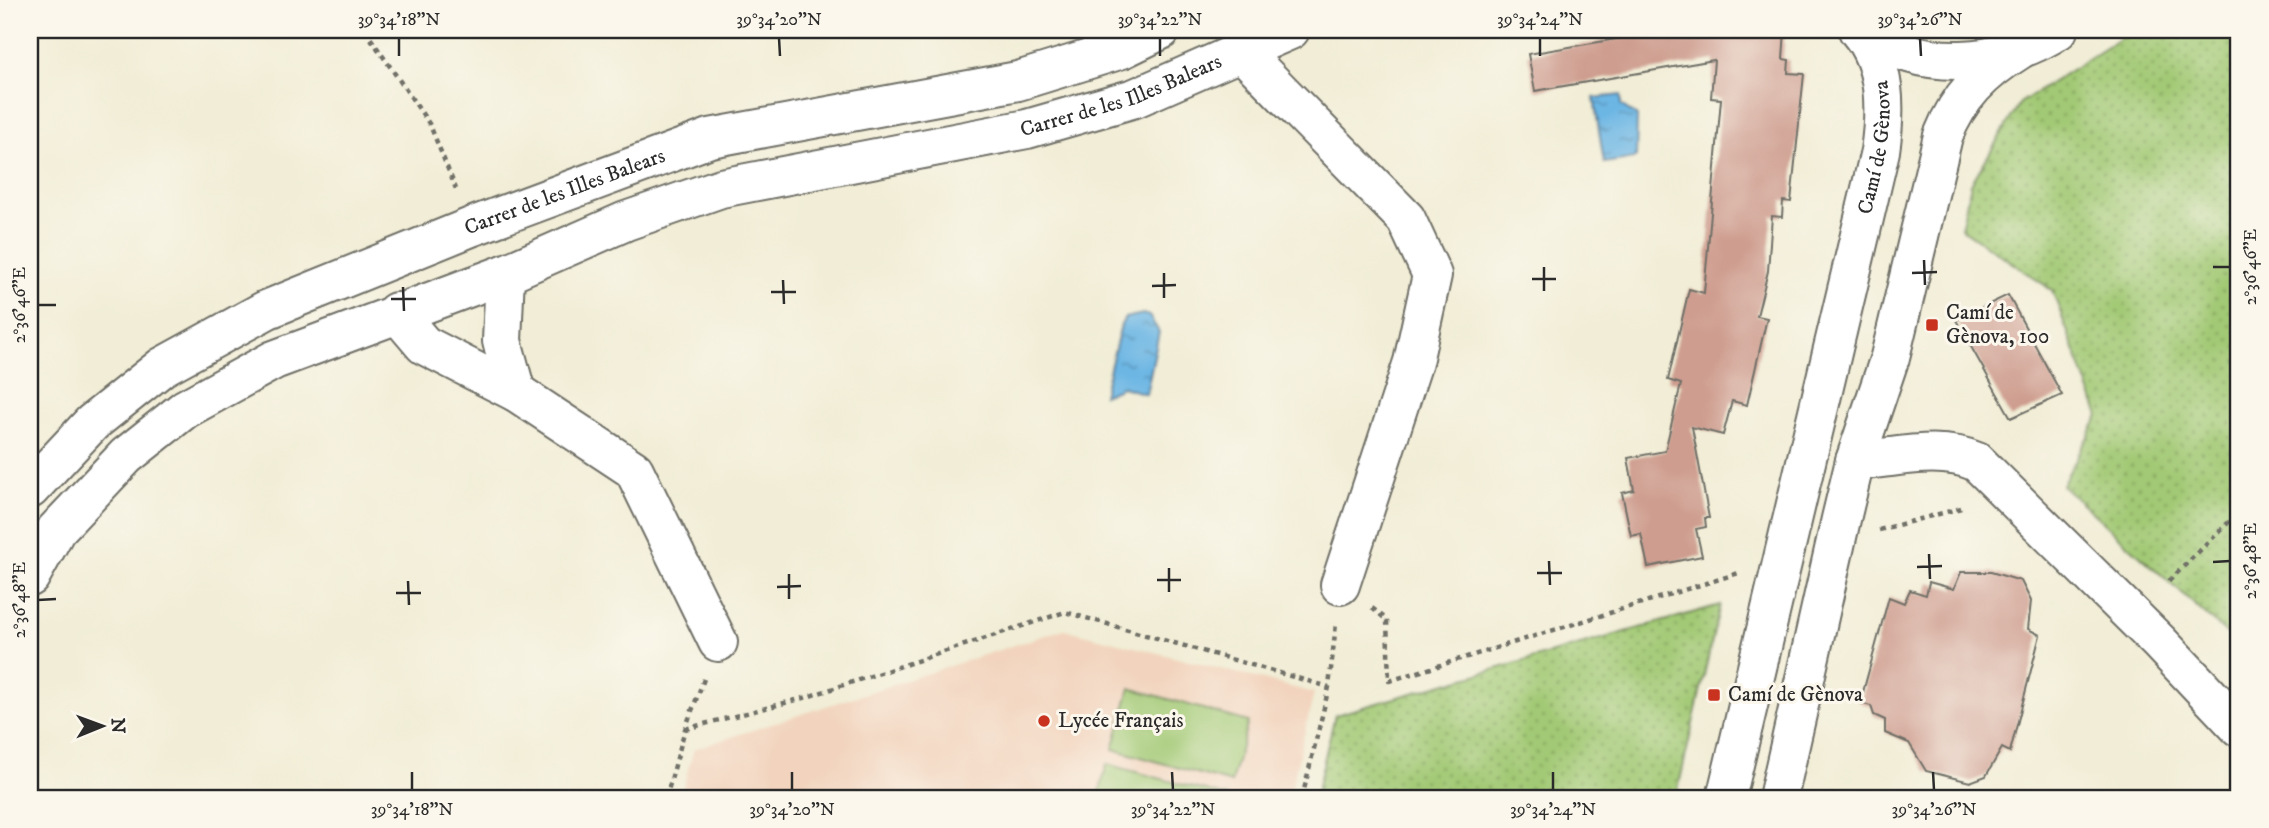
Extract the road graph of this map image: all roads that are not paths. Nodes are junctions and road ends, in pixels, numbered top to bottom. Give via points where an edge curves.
1 (1161, 30) edge
2 (1290, 30) edge
3 (1858, 30) edge
4 (1865, 30) edge
5 (2058, 30) edge
6 (2019, 50) junction
7 (1242, 52) junction
8 (636, 166) junction
9 (505, 274) junction
10 (396, 312) junction
11 (162, 367) junction
12 (516, 392) junction
13 (1855, 461) junction
14 (30, 489) edge
15 (30, 577) edge
16 (1340, 585) road end
17 (718, 642) road end
18 (2239, 727) edge
19 (1726, 798) edge
20 (1778, 798) edge

1 - 8 street, Carrer de les Illes Balears via 1122,49 1018,81 710,138
2 - 7 street, Carrer de les Illes Balears
3 - 19 street, Camí de Gènova via 1871,48 1880,74 1884,123 1880,151
4 - 6 street via 1897,48 1927,57 1989,58
5 - 6 street
6 - 13 street via 1974,83 1943,136 1890,357
7 - 9 street, Carrer de les Illes Balears via 1135,97 1027,129 722,188 626,221
7 - 16 street, Carrer de les Illes Balears via 1406,219 1432,275 1413,362
8 - 10 street via 589,211 494,243 435,271
8 - 11 street, Carrer de les Illes Balears via 266,310
9 - 10 street, Carrer de les Illes Balears
9 - 12 street via 502,341
10 - 11 street via 337,313 272,329 208,364
10 - 12 street via 424,345
10 - 15 street, Carrer de les Illes Balears via 274,360 185,409 126,456 56,530
11 - 14 street, Carrer de les Illes Balears via 92,423
12 - 17 street via 634,470
13 - 18 street via 1946,453 1977,462
13 - 20 street

